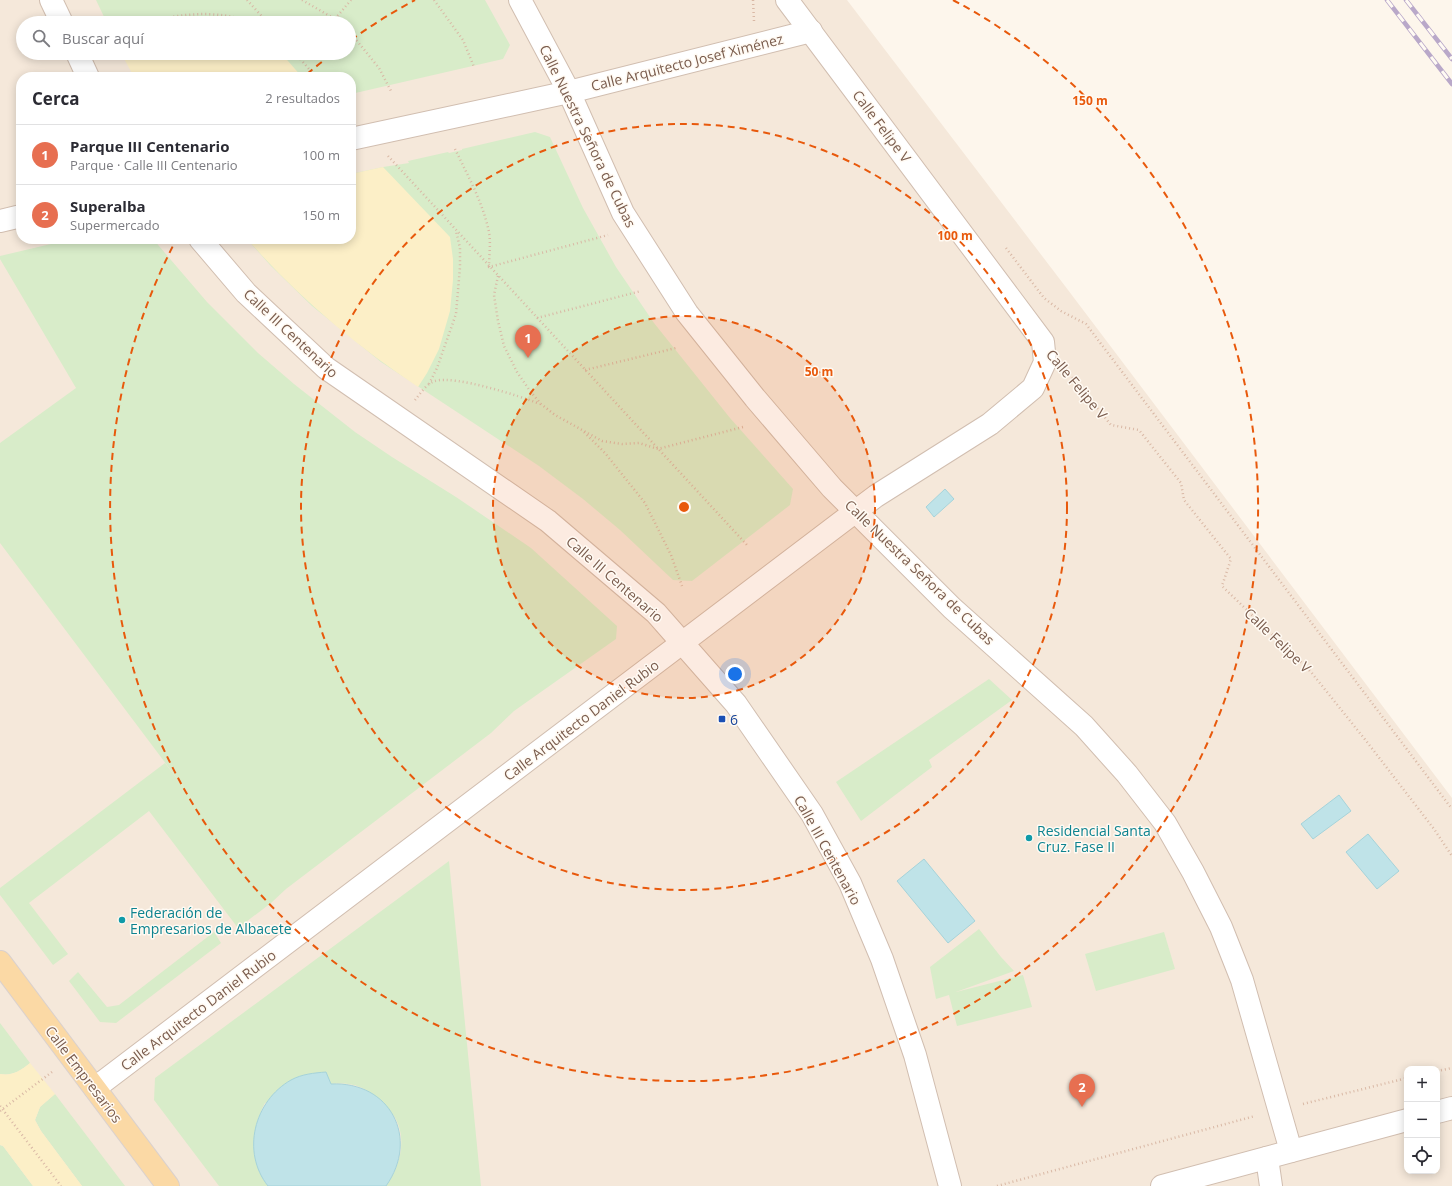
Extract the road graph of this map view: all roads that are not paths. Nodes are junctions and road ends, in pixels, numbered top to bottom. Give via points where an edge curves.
1 (51, 0) edge
2 (520, 0) edge
3 (787, 0) edge
4 (59, 16) edge
5 (811, 31) junction
6 (80, 60) edge
7 (86, 72) edge
8 (569, 92) junction
9 (356, 138) edge
10 (16, 217) edge
11 (0, 220) edge
12 (204, 244) edge
13 (1042, 342) joint
14 (856, 511) junction
15 (682, 643) junction
16 (0, 962) edge
17 (95, 1088) junction
18 (1452, 1108) edge
19 (1440, 1111) edge
20 (1404, 1121) edge
21 (1291, 1151) junction
22 (1267, 1158) junction
23 (168, 1186) edge
24 (950, 1186) edge
25 (1162, 1186) edge
26 (1271, 1186) edge

1 - 4 street
2 - 8 street, Calle Nuestra Señora de Cubas
3 - 5 street, Calle Felipe V
5 - 8 street, Calle Arquitecto Josef Ximénez
5 - 13 street, Calle Felipe V
6 - 7 street
8 - 9 street, Calle Arquitecto Josef Ximénez
8 - 14 street, Calle Nuestra Señora de Cubas via 623,213 687,313 832,488
10 - 11 street
12 - 15 street, Calle III Centenario via 246,293 326,368 548,521 656,612
13 - 14 street, Calle Arquitecto Daniel Rubio via 1045,362 1033,388 990,424
14 - 15 street, Calle Arquitecto Daniel Rubio
14 - 21 street, Calle Nuestra Señora de Cubas via 952,608 1084,726 1127,774 1165,823 1221,927 1239,973
15 - 17 street, Calle Arquitecto Daniel Rubio
15 - 24 street, Calle III Centenario via 740,710 812,814 850,883 882,959 915,1055
16 - 17 main road, Calle Empresarios
17 - 23 main road, Calle Empresarios
18 - 19 street
20 - 21 street
21 - 22 street
22 - 25 street
22 - 26 street

